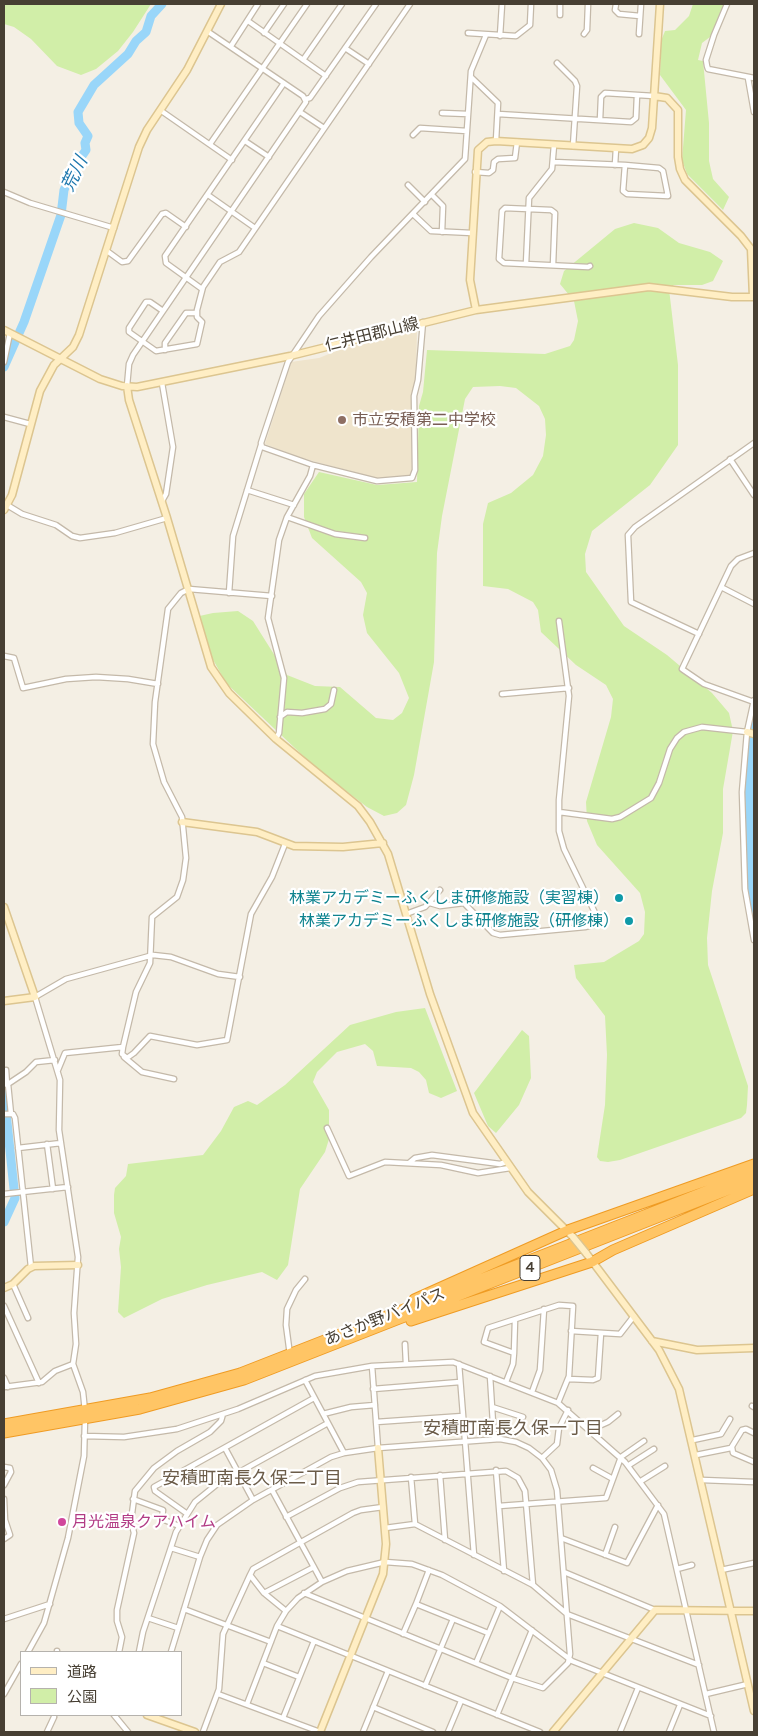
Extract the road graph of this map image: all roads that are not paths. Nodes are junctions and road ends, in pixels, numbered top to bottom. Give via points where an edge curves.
1 (221, 4) edge
2 (258, 4) edge
3 (284, 4) edge
4 (307, 4) edge
5 (342, 4) edge
6 (376, 4) edge
7 (410, 4) edge
8 (502, 4) edge
9 (531, 4) edge
10 (560, 4) edge
11 (588, 4) edge
12 (616, 4) edge
13 (641, 4) edge
14 (660, 4) edge
15 (728, 4) edge
16 (560, 15) dead end
17 (640, 16) junction
18 (248, 22) junction
19 (207, 31) junction
20 (264, 33) junction
21 (468, 34) dead end
22 (584, 34) dead end
23 (639, 34) dead end
24 (486, 35) junction
25 (500, 36) junction
26 (279, 44) junction
27 (231, 46) junction
28 (345, 48) junction
29 (303, 60) junction
30 (557, 63) dead end
31 (369, 64) junction
32 (262, 68) junction
33 (326, 76) junction
34 (470, 77) junction
35 (748, 78) junction
36 (754, 78) edge
37 (284, 83) junction
38 (637, 95) junction
39 (654, 96) junction
40 (306, 99) junction
41 (160, 110) junction
42 (300, 112) junction
43 (754, 112) edge
44 (442, 113) dead end
45 (468, 114) junction
46 (498, 114) junction
47 (574, 119) junction
48 (600, 120) junction
49 (324, 128) junction
50 (468, 130) junction
51 (413, 135) dead end
52 (245, 140) junction
53 (496, 141) junction
54 (517, 142) junction
55 (210, 144) junction
56 (554, 145) junction
57 (573, 146) junction
58 (616, 148) junction
59 (269, 157) junction
60 (232, 160) junction
61 (554, 162) junction
62 (615, 165) junction
63 (625, 166) junction
64 (475, 172) junction
65 (408, 185) dead end
66 (4, 192) edge
67 (432, 194) junction
68 (208, 195) junction
69 (425, 202) junction
70 (528, 210) junction
71 (231, 212) junction
72 (413, 214) junction
73 (186, 227) junction
74 (114, 228) junction
75 (255, 228) junction
76 (442, 232) junction
77 (472, 233) junction
78 (107, 251) junction
79 (526, 264) junction
80 (553, 265) junction
81 (590, 266) dead end
82 (186, 278) junction
83 (202, 289) junction
84 (754, 297) edge
85 (476, 310) junction
86 (163, 311) junction
87 (196, 313) junction
88 (423, 322) junction
89 (7, 332) edge
90 (142, 342) junction
91 (165, 350) junction
92 (290, 356) junction
93 (60, 360) junction
94 (4, 362) edge
95 (162, 383) junction
96 (127, 386) junction
97 (4, 417) edge
98 (30, 424) junction
99 (754, 442) edge
100 (261, 445) junction
101 (730, 459) junction
102 (314, 465) junction
103 (247, 490) junction
104 (754, 495) edge
105 (162, 502) junction
106 (294, 505) junction
107 (5, 508) edge
108 (287, 517) junction
109 (167, 518) junction
110 (365, 538) dead end
111 (754, 553) edge
112 (721, 587) junction
113 (189, 589) junction
114 (229, 593) junction
115 (272, 596) junction
116 (754, 604) edge
117 (559, 621) dead end
118 (700, 634) junction
119 (4, 656) edge
120 (158, 684) junction
121 (569, 688) junction
122 (334, 690) dead end
123 (502, 694) dead end
124 (754, 701) edge
125 (280, 717) junction
126 (750, 734) edge
127 (276, 739) junction
128 (558, 812) junction
129 (182, 822) junction
130 (383, 843) junction
131 (285, 844) junction
132 (440, 890) dead end
133 (430, 903) junction
134 (4, 907) edge
135 (406, 914) junction
136 (754, 940) edge
137 (151, 955) junction
138 (240, 976) junction
139 (35, 997) junction
140 (4, 998) edge
141 (123, 1047) junction
142 (124, 1057) junction
143 (55, 1060) junction
144 (6, 1070) dead end
145 (58, 1070) junction
146 (174, 1079) dead end
147 (7, 1085) junction
148 (4, 1114) edge
149 (10, 1114) junction
150 (327, 1128) dead end
151 (61, 1143) junction
152 (47, 1144) junction
153 (18, 1148) junction
154 (409, 1163) junction
155 (754, 1164) edge
156 (508, 1165) junction
157 (754, 1172) edge
158 (754, 1180) edge
159 (68, 1187) junction
160 (53, 1189) junction
161 (754, 1189) edge
162 (23, 1192) junction
163 (4, 1194) edge
164 (570, 1233) junction
165 (592, 1262) junction
166 (78, 1266) junction
167 (31, 1267) junction
168 (304, 1280) dead end
169 (13, 1284) junction
170 (4, 1288) edge
171 (4, 1306) edge
172 (544, 1309) junction
173 (634, 1316) junction
174 (28, 1318) dead end
175 (515, 1320) junction
176 (352, 1331) junction
177 (571, 1331) junction
178 (601, 1333) junction
179 (652, 1341) junction
180 (405, 1344) dead end
181 (754, 1348) edge
182 (514, 1353) junction
183 (290, 1355) junction
184 (307, 1356) junction
185 (73, 1364) junction
186 (406, 1364) junction
187 (459, 1364) junction
188 (372, 1366) junction
189 (490, 1376) junction
190 (4, 1378) edge
191 (568, 1379) junction
192 (305, 1380) junction
193 (39, 1382) junction
194 (460, 1382) junction
195 (506, 1382) junction
196 (6, 1387) edge
197 (374, 1388) junction
198 (532, 1392) junction
199 (314, 1398) junction
200 (558, 1403) junction
201 (375, 1405) junction
202 (492, 1407) junction
203 (568, 1410) junction
204 (223, 1414) junction
205 (323, 1414) junction
206 (618, 1414) dead end
207 (85, 1415) junction
208 (463, 1416) junction
209 (41, 1418) junction
210 (523, 1418) dead end
211 (730, 1419) dead end
212 (4, 1420) edge
213 (376, 1422) junction
214 (328, 1423) junction
215 (4, 1424) edge
216 (54, 1424) junction
217 (590, 1430) junction
218 (4, 1432) edge
219 (754, 1433) edge
220 (84, 1436) junction
221 (4, 1437) edge
222 (494, 1439) junction
223 (693, 1440) junction
224 (465, 1441) junction
225 (644, 1441) dead end
226 (732, 1447) junction
227 (225, 1448) junction
228 (378, 1448) junction
229 (654, 1449) dead end
230 (344, 1453) junction
231 (696, 1455) junction
232 (542, 1458) junction
233 (620, 1458) junction
234 (754, 1462) edge
235 (628, 1465) junction
236 (665, 1466) dead end
237 (4, 1467) edge
238 (594, 1468) dead end
239 (496, 1470) junction
240 (238, 1472) junction
241 (468, 1472) junction
242 (440, 1475) junction
243 (411, 1477) junction
244 (612, 1479) junction
245 (380, 1480) junction
246 (702, 1480) junction
247 (641, 1481) junction
248 (754, 1482) edge
249 (4, 1485) edge
250 (272, 1490) junction
251 (4, 1499) edge
252 (133, 1499) junction
253 (253, 1500) junction
254 (558, 1502) junction
255 (527, 1504) junction
256 (658, 1505) junction
257 (498, 1506) junction
258 (383, 1507) junction
259 (186, 1513) junction
260 (4, 1514) edge
261 (286, 1517) junction
262 (415, 1524) junction
263 (179, 1526) junction
264 (385, 1528) junction
265 (615, 1528) dead end
266 (561, 1538) junction
267 (4, 1539) edge
268 (445, 1540) junction
269 (300, 1542) junction
270 (171, 1548) junction
271 (474, 1555) junction
272 (605, 1555) junction
273 (200, 1557) junction
274 (385, 1562) junction
275 (754, 1563) edge
276 (692, 1565) dead end
277 (314, 1567) junction
278 (677, 1569) junction
279 (429, 1570) junction
280 (721, 1570) junction
281 (504, 1571) junction
282 (564, 1572) junction
283 (250, 1575) junction
284 (322, 1582) junction
285 (533, 1585) junction
286 (264, 1592) junction
287 (304, 1593) junction
288 (50, 1604) junction
289 (416, 1604) junction
290 (500, 1606) junction
291 (184, 1609) junction
292 (655, 1610) junction
293 (686, 1610) junction
294 (286, 1611) junction
295 (731, 1611) junction
296 (754, 1611) edge
297 (567, 1614) junction
298 (148, 1618) junction
299 (4, 1619) edge
300 (366, 1619) junction
301 (452, 1619) junction
302 (227, 1624) junction
303 (277, 1626) junction
304 (178, 1628) junction
305 (532, 1630) junction
306 (488, 1633) junction
307 (403, 1634) junction
308 (630, 1639) junction
309 (314, 1641) junction
310 (271, 1642) junction
311 (440, 1649) junction
312 (29, 1651) edge
313 (119, 1651) edge
314 (139, 1651) edge
315 (171, 1651) edge
316 (351, 1656) junction
317 (570, 1659) junction
318 (263, 1663) junction
319 (476, 1663) junction
320 (699, 1665) junction
321 (20, 1666) edge
322 (388, 1671) junction
323 (601, 1673) junction
324 (299, 1677) junction
325 (512, 1678) junction
326 (748, 1684) junction
327 (425, 1686) junction
328 (638, 1688) junction
329 (4, 1694) edge
330 (218, 1694) junction
331 (706, 1694) junction
332 (461, 1701) junction
333 (247, 1704) junction
334 (680, 1705) junction
335 (373, 1707) junction
336 (754, 1711) edge
337 (497, 1715) junction
338 (115, 1716) edge
339 (150, 1716) edge
340 (711, 1716) junction
341 (54, 1717) dead end
342 (283, 1718) junction
343 (47, 1732) edge
344 (128, 1732) edge
345 (195, 1732) edge
346 (203, 1732) edge
347 (320, 1732) edge
348 (363, 1732) edge
349 (433, 1732) edge
350 (448, 1732) edge
351 (540, 1732) edge
352 (552, 1732) edge
353 (620, 1732) edge
354 (668, 1732) edge
355 (714, 1732) edge

1 - 19 street
2 - 18 street
3 - 20 street
4 - 26 street
5 - 29 street
6 - 28 street
7 - 31 street
8 - 25 street
9 - 25 street via 529,26 516,36
10 - 16 street
11 - 22 street
12 - 17 street via 615,10 619,14
13 - 17 street
14 - 39 street
15 - 35 street via 714,35 706,66
17 - 23 street
18 - 20 street
18 - 27 street
19 - 27 street
19 - 41 street via 187,70
20 - 26 street
21 - 24 street
24 - 25 street
24 - 34 street
26 - 29 street
26 - 32 street
27 - 32 street
28 - 31 street
28 - 33 street
29 - 33 street
30 - 47 street via 577,86
31 - 49 street
32 - 37 street
32 - 55 street
33 - 40 street
34 - 45 street
34 - 46 street via 498,101
35 - 36 street
35 - 43 street
37 - 40 street
37 - 52 street
38 - 39 street
38 - 48 street via 605,94 601,97
38 - 48 street via 635,119 631,122
39 - 58 street via 648,140 635,148
39 - 84 street via 667,98 678,110 678,157 685,180 751,249
40 - 42 street
41 - 55 street
41 - 74 street via 139,147
42 - 49 street
42 - 59 street
44 - 45 street
45 - 50 street
46 - 47 street
46 - 53 street
47 - 48 street
47 - 57 street
49 - 75 street
50 - 51 street via 420,128
50 - 67 street via 465,159
52 - 59 street
52 - 60 street
53 - 54 street
53 - 64 street via 487,142 478,150
54 - 56 street
54 - 64 street via 515,158 498,159 490,173
55 - 60 street
56 - 57 street
56 - 61 street
57 - 58 street
58 - 62 street
59 - 71 street
60 - 68 street
61 - 62 street
61 - 70 street via 530,197
62 - 63 street
63 - 63 street via 623,191 627,194 668,196 663,171 659,168
64 - 77 street
65 - 69 street
66 - 74 street
67 - 69 street
67 - 76 street via 443,206
68 - 71 street
68 - 73 street
69 - 72 street
70 - 79 street
70 - 79 street via 505,208 502,211 499,258 504,263
70 - 80 street via 552,210 556,214
71 - 75 street
71 - 82 street
72 - 76 street via 430,230
72 - 92 street via 329,302
73 - 78 street via 166,213 162,214 128,261 122,262
73 - 82 street via 165,260
74 - 78 street
75 - 83 street via 238,254 220,262
76 - 77 street
77 - 85 street via 470,280
78 - 93 street via 77,340
79 - 80 street
80 - 81 street
82 - 83 street
82 - 86 street
83 - 87 street
84 - 85 street, 仁井田郡山線 via 649,287
85 - 88 street, 仁井田郡山線
86 - 90 street
86 - 90 street via 150,302 144,304 128,329
87 - 91 street via 186,313 166,343
87 - 91 street via 202,322 197,344
88 - 92 street, 仁井田郡山線
88 - 102 street via 414,396 412,478 377,481
89 - 93 street, 仁井田郡山線
89 - 94 street
90 - 91 street via 156,351
90 - 96 street via 129,362
92 - 95 street, 仁井田郡山線
92 - 100 street
93 - 96 street, 仁井田郡山線 via 106,382
93 - 98 street via 40,391
95 - 96 street, 仁井田郡山線
95 - 105 street via 173,446
96 - 105 street
97 - 98 street
98 - 107 street via 12,495
99 - 101 street
100 - 102 street
100 - 103 street
101 - 104 street
101 - 118 street via 628,535 631,602
102 - 106 street
103 - 106 street
103 - 114 street via 233,536
105 - 109 street
106 - 108 street
107 - 109 street via 56,525 80,538 115,533
108 - 110 street via 331,533
108 - 115 street via 279,540
109 - 113 street
111 - 112 street via 735,560
112 - 116 street
112 - 118 street
113 - 114 street
113 - 120 street via 181,592 168,609
113 - 127 street via 211,667 218,680
114 - 115 street
115 - 125 street via 268,618 284,678
117 - 121 street
118 - 124 street via 683,671 704,684
119 - 120 street via 14,658 24,688 66,679 96,677
120 - 129 street via 153,744 164,782 180,811
121 - 123 street
121 - 128 street
122 - 125 street via 330,704 325,708 302,713 287,712
124 - 126 street
125 - 127 street
126 - 128 street via 702,727 684,732 670,749 651,798 620,817
126 - 136 street via 742,792 743,850
127 - 130 street via 358,806
128 - 133 street via 561,841 600,923 500,935 493,933 464,903 440,906
129 - 131 street via 256,832
129 - 137 street via 186,858 183,880 177,897 152,917
130 - 131 street via 343,847
130 - 135 street
131 - 138 street via 272,878 251,914
132 - 133 street
133 - 135 street
134 - 139 street
135 - 156 street via 430,994 473,1113
137 - 138 street via 166,956 218,974
137 - 139 street via 66,979
137 - 141 street via 134,997
138 - 142 street via 227,1040 196,1045 151,1036 132,1056
139 - 140 street
139 - 143 street
141 - 142 street
141 - 145 street via 65,1053
142 - 146 street via 142,1072
143 - 145 street
143 - 147 street via 36,1062
144 - 147 street
145 - 151 street
147 - 149 street
148 - 149 street
149 - 153 street via 14,1115
150 - 154 street via 349,1176 382,1162
151 - 152 street
151 - 159 street
152 - 153 street
152 - 160 street
153 - 162 street
154 - 156 street via 443,1165 478,1173
154 - 156 street via 415,1158 432,1155
155 - 164 highway
156 - 164 street via 528,1192
157 - 176 highway, あさか野バイパス / 4
158 - 184 highway, あさか野バイパス / 4
159 - 160 street
159 - 166 street
160 - 162 street
161 - 165 highway
162 - 163 street
162 - 167 street
164 - 165 street, bridge
164 - 176 highway via 423,1295
165 - 173 street
165 - 184 highway
166 - 167 street
166 - 185 street
167 - 169 street
168 - 183 street via 288,1303 286,1325
169 - 170 street
169 - 174 street
171 - 193 street
172 - 175 street
172 - 177 street via 573,1306
172 - 198 street via 540,1370
173 - 178 street via 623,1332
173 - 179 street
175 - 182 street
175 - 182 street via 488,1328 484,1342
176 - 183 highway, あさか野バイパス / 4
177 - 178 street
177 - 191 street
178 - 191 street via 598,1378
179 - 181 street via 697,1350
179 - 223 street via 666,1360 680,1389
180 - 186 street
182 - 195 street
183 - 207 highway, あさか野バイパス / 4 via 184,1390
184 - 207 highway, あさか野バイパス / 4 via 198,1394 140,1409
185 - 193 street
185 - 207 street via 83,1392
186 - 187 street via 445,1361
186 - 188 street
187 - 189 street
187 - 194 street
188 - 192 street
188 - 197 street
189 - 195 street
189 - 202 street
190 - 196 street
191 - 200 street
192 - 199 street
192 - 204 street
193 - 196 street
194 - 197 street
194 - 208 street
195 - 198 street
197 - 201 street
198 - 200 street
199 - 205 street
199 - 227 street
200 - 203 street
201 - 205 street
201 - 213 street
202 - 210 street
202 - 222 street
203 - 217 street
203 - 232 street via 559,1428 557,1444
204 - 220 street via 164,1431 124,1437
204 - 252 street via 210,1432 151,1471 135,1491
205 - 214 street
206 - 217 street
207 - 209 highway, あさか野バイパス / 4
207 - 216 highway, あさか野バイパス / 4
207 - 220 street
208 - 213 street
208 - 224 street
209 - 212 highway
209 - 215 highway, あさか野バイパス / 4
211 - 223 street via 721,1434
213 - 228 street
214 - 230 street
214 - 240 street
216 - 218 highway, あさか野バイパス / 4
216 - 221 highway
217 - 233 street
219 - 226 street via 742,1430
220 - 288 street via 84,1456 70,1530
222 - 224 street
222 - 232 street via 522,1444
223 - 231 street
224 - 228 street
224 - 241 street
225 - 233 street
226 - 231 street
226 - 234 street via 733,1453
227 - 240 street
227 - 259 street via 154,1487 155,1492
228 - 230 street
228 - 245 street
229 - 235 street
230 - 250 street
231 - 246 street
232 - 254 street via 553,1475
233 - 235 street
233 - 244 street
235 - 247 street
236 - 247 street
237 - 249 street via 10,1468 11,1472
238 - 244 street
239 - 241 street
239 - 255 street via 518,1478 524,1487
239 - 257 street
240 - 253 street
240 - 259 street via 205,1492
241 - 242 street
241 - 271 street
242 - 243 street
242 - 268 street
243 - 245 street
243 - 262 street
244 - 254 street via 606,1498
245 - 258 street
245 - 261 street via 344,1486
246 - 248 street
246 - 280 street
247 - 256 street
250 - 253 street
250 - 261 street
251 - 260 street
252 - 263 street via 163,1510 162,1519
252 - 313 street via 131,1521 134,1533 117,1621 122,1638
253 - 273 street via 218,1524
254 - 255 street
254 - 266 street
255 - 257 street
255 - 285 street
256 - 272 street via 629,1562 625,1564
256 - 278 street via 666,1518
257 - 281 street
258 - 264 street
258 - 269 street via 358,1511
259 - 263 street
260 - 267 street via 10,1535
261 - 269 street
262 - 264 street
262 - 268 street
263 - 270 street
264 - 274 street
265 - 272 street
266 - 272 street
266 - 282 street
268 - 271 street
269 - 277 street
269 - 283 street via 253,1568
270 - 273 street
270 - 298 street
271 - 281 street
273 - 291 street
274 - 279 street via 412,1564
274 - 284 street via 355,1568
274 - 300 street
275 - 280 street
276 - 278 street
277 - 284 street
277 - 286 street
278 - 293 street
279 - 289 street
279 - 290 street
280 - 295 street
281 - 285 street
282 - 292 street
282 - 297 street
283 - 286 street
283 - 302 street
284 - 287 street
285 - 297 street
286 - 294 street
287 - 294 street
287 - 300 street
288 - 299 street
288 - 312 street
289 - 301 street
289 - 307 street
290 - 305 street
290 - 306 street
291 - 302 street
291 - 304 street
292 - 293 street
292 - 308 street
293 - 295 street
293 - 320 street
294 - 303 street
295 - 296 street
295 - 326 street
297 - 308 street
297 - 317 street
298 - 304 street
298 - 314 street
300 - 307 street
300 - 316 street
301 - 306 street
301 - 311 street
302 - 310 street
302 - 330 street via 221,1643
303 - 309 street
303 - 310 street
304 - 315 street
305 - 317 street
305 - 325 street
306 - 319 street
307 - 311 street
308 - 320 street
308 - 323 street
309 - 316 street
309 - 324 street
310 - 318 street
311 - 319 street
311 - 327 street
316 - 322 street
316 - 347 street
317 - 323 street
317 - 325 street via 542,1689
318 - 324 street
318 - 333 street
319 - 325 street
320 - 331 street
321 - 329 street
322 - 327 street
322 - 335 street
323 - 328 street
323 - 352 street
324 - 342 street
325 - 337 street
326 - 331 street
326 - 336 street
327 - 332 street
328 - 334 street
328 - 353 street
330 - 333 street
330 - 346 street
331 - 340 street
332 - 337 street
332 - 350 street
333 - 342 street
334 - 340 street
334 - 354 street
335 - 348 street
335 - 349 street
337 - 351 street
338 - 344 street
339 - 345 street
340 - 355 street
341 - 343 street
342 - 347 street

